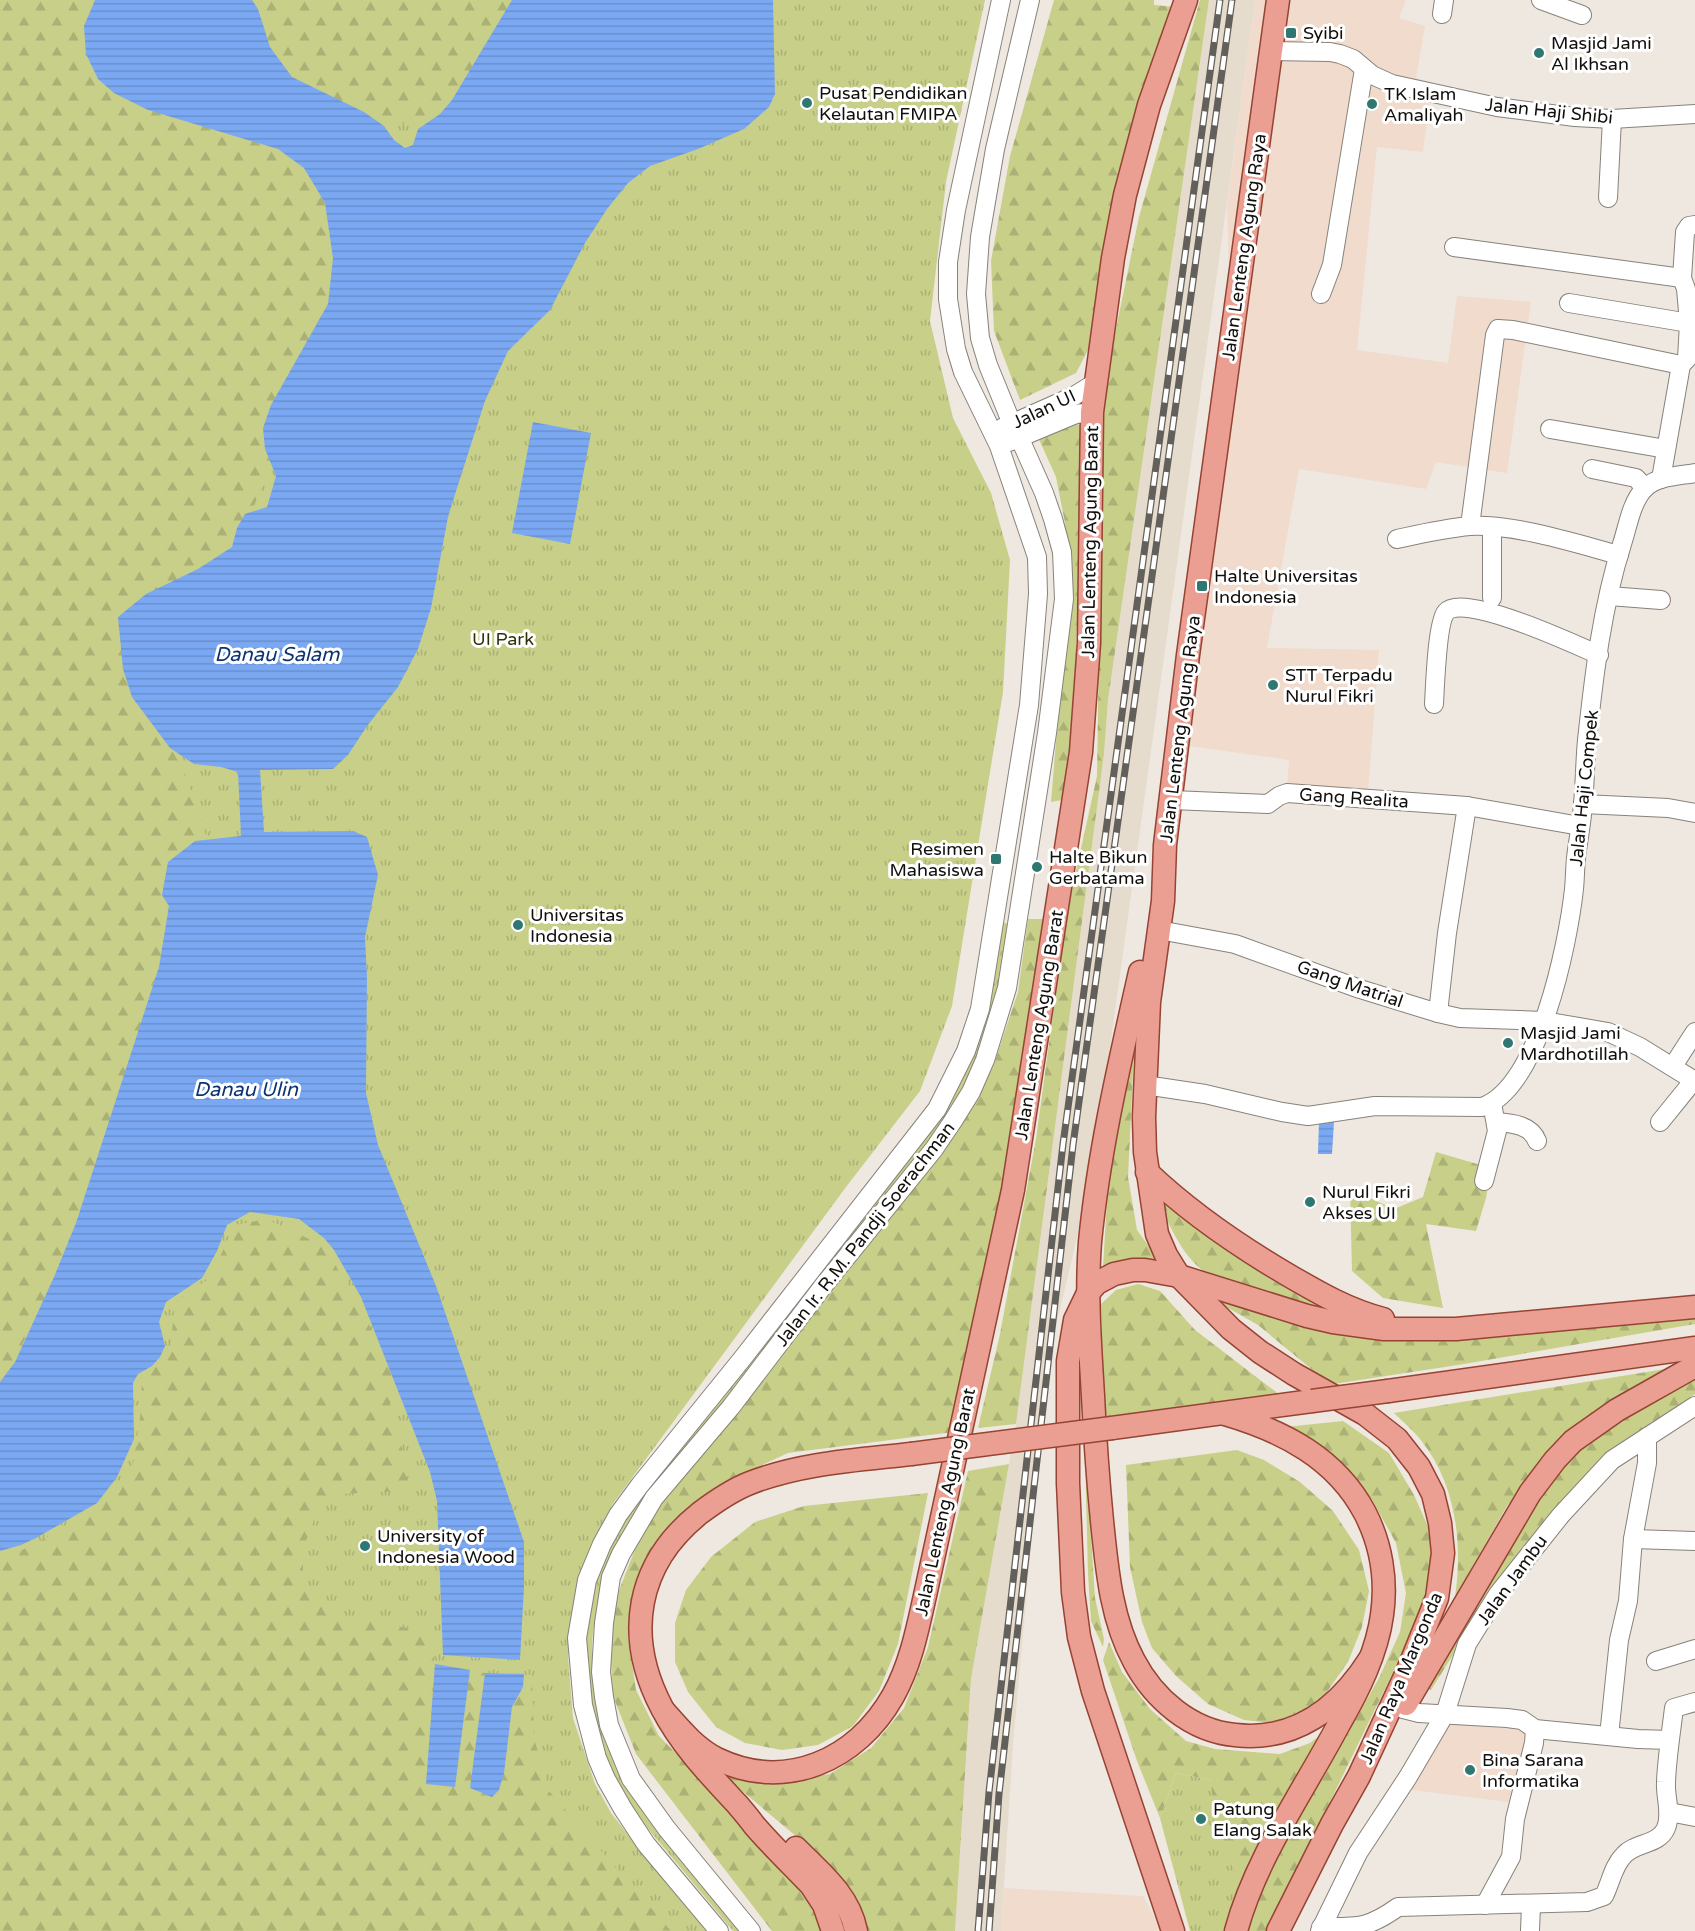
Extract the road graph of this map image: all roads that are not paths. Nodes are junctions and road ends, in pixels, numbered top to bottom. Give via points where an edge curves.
1 (1001, 0) edge
2 (1030, 0) edge
3 (1186, 0) edge
4 (1278, 0) edge
5 (1541, 0) edge
6 (1582, 15) dead end
7 (1270, 51) junction
8 (1364, 69) junction
9 (1695, 114) edge
10 (1612, 119) junction
11 (1608, 198) dead end
12 (1695, 225) edge
13 (1454, 247) dead end
14 (948, 262) junction
15 (977, 263) junction
16 (1682, 278) junction
17 (1321, 294) dead end
18 (1569, 303) dead end
19 (1689, 323) junction
20 (1681, 366) junction
21 (1095, 383) junction
22 (1092, 412) junction
23 (1550, 429) dead end
24 (1016, 431) junction
25 (995, 439) junction
26 (1666, 449) junction
27 (1592, 469) dead end
28 (1695, 473) edge
29 (1653, 484) junction
30 (1470, 526) junction
31 (1492, 528) junction
32 (1397, 539) dead end
33 (1619, 555) junction
34 (1609, 596) junction
35 (1492, 598) dead end
36 (1661, 600) dead end
37 (1599, 655) junction
38 (1434, 704) dead end
39 (1172, 800) junction
40 (1583, 804) junction
41 (1467, 806) junction
42 (1695, 813) edge
43 (1580, 826) junction
44 (1165, 845) junction
45 (1159, 930) junction
46 (1438, 1013) junction
47 (1544, 1021) junction
48 (1695, 1032) edge
49 (1673, 1066) junction
50 (1695, 1080) edge
51 (1145, 1085) junction
52 (1492, 1104) junction
53 (1496, 1122) junction
54 (1660, 1122) dead end
55 (1537, 1141) dead end
56 (1147, 1172) junction
57 (1484, 1181) dead end
58 (1179, 1276) junction
59 (1088, 1293) junction
60 (1695, 1307) edge
61 (1502, 1325) junction
62 (1695, 1348) edge
63 (1695, 1366) edge
64 (1695, 1406) edge
65 (1225, 1414) junction
66 (1647, 1437) junction
67 (1633, 1539) junction
68 (1695, 1541) edge
69 (1695, 1649) edge
70 (1370, 1659) junction
71 (1656, 1661) dead end
72 (1695, 1702) edge
73 (1403, 1709) junction
74 (663, 1710) junction
75 (1445, 1714) junction
76 (1535, 1729) junction
77 (1610, 1736) junction
78 (1669, 1740) junction
79 (1359, 1776) junction
80 (738, 1805) junction
81 (1668, 1812) junction
82 (1695, 1816) edge
83 (1485, 1905) junction
84 (1531, 1905) junction
85 (1321, 1929) edge
86 (719, 1931) edge
87 (751, 1931) edge
88 (833, 1931) edge
89 (856, 1931) edge
90 (1173, 1931) edge
91 (1236, 1931) edge
92 (1278, 1931) edge
93 (1530, 1931) edge

1 - 14 street, Jalan Ir. R.M. Pandji Soerachman
2 - 15 street, Jalan Ir. R.M. Pandji Soerachman via 995,150
3 - 21 main road, Jalan Lenteng Agung Barat via 1149,105 1125,195
4 - 7 main road, Jalan Lenteng Agung Raya
5 - 6 street
7 - 8 street, Jalan Haji Shibi via 1340,54
7 - 39 main road, Jalan Lenteng Agung Raya
8 - 10 street, Jalan Haji Shibi via 1392,84 1477,104
8 - 17 street via 1332,265
9 - 10 street, Jalan Haji Shibi
10 - 11 street
12 - 16 street via 1685,232
13 - 16 street
14 - 15 street
14 - 25 street, Jalan Ir. R.M. Pandji Soerachman via 948,299 956,349
15 - 24 street, Jalan Ir. R.M. Pandji Soerachman via 980,338
16 - 19 street
18 - 19 street
19 - 20 street via 1687,359
20 - 26 street
20 - 30 street via 1498,329
21 - 22 main road, Jalan Lenteng Agung Barat
21 - 24 street, Jalan UI
22 - 24 street, Jalan UI
22 - 74 main road, Jalan Lenteng Agung Barat via 1089,643 1079,763 1013,1190 907,1665 893,1696 861,1738 831,1760 800,1769 764,1772 716,1758 687,1737
23 - 26 street
24 - 25 street, Jalan UI
24 - 87 street, Jalan Ir. R.M. Pandji Soerachman via 1053,519 1062,552 1064,599 1007,988 985,1060 971,1092 934,1149 731,1407 654,1498 611,1577 601,1672 609,1725 617,1748 631,1779 650,1805
25 - 86 street, Jalan Ir. R.M. Pandji Soerachman via 1037,557 1038,594 1029,705 980,1009 966,1051 937,1109 623,1507 602,1544 585,1590 577,1638 583,1705 597,1758 646,1844
26 - 29 street
27 - 29 street
28 - 29 street
29 - 33 street, Jalan Haji Compek via 1633,509
30 - 31 street
30 - 32 street
31 - 33 street
31 - 35 street
33 - 34 street, Jalan Haji Compek
34 - 36 street
34 - 37 street, Jalan Haji Compek
37 - 38 street via 1532,626 1466,608 1450,608 1444,614 1440,631
37 - 40 street, Jalan Haji Compek
39 - 41 street, Gang Realita via 1268,804 1287,794
39 - 44 main road, Jalan Lenteng Agung Raya
40 - 42 street
40 - 43 street, Jalan Haji Compek
41 - 43 street, Gang Realita
41 - 46 street
43 - 47 street, Jalan Haji Compek via 1570,910
44 - 45 main road, Jalan Lenteng Agung Raya
44 - 59 main road via 1106,1125 1090,1242
45 - 46 street, Gang Matrial via 1236,944
45 - 51 main road, Jalan Lenteng Agung Raya via 1149,1002
46 - 47 street, Gang Matrial
47 - 49 street, Gang Matrial via 1608,1032
47 - 52 street, Jalan Haji Compek via 1513,1084
48 - 49 street
49 - 50 street, Gang Matrial
50 - 54 street
51 - 52 street via 1308,1116 1357,1107 1470,1108
51 - 56 main road, Jalan Lenteng Agung Raya
52 - 53 street
53 - 55 street via 1530,1129
53 - 57 street
56 - 58 main road, Jalan Lenteng Agung Raya via 1157,1234
56 - 61 main road via 1215,1229 1341,1305 1385,1319
58 - 59 main road via 1123,1271 1104,1278
58 - 61 main road via 1275,1307 1360,1327 1417,1330
58 - 79 main road, Jalan Raya Margonda via 1231,1329 1260,1352 1388,1431 1412,1457 1433,1494 1443,1545 1437,1598
59 - 70 main road via 1097,1462 1108,1572 1125,1643 1148,1683 1193,1722 1224,1734 1259,1736 1290,1729 1322,1713 1350,1688
59 - 90 main road via 1075,1320 1068,1361 1072,1592 1093,1691
60 - 61 main road
62 - 65 main road, bridge
63 - 73 main road via 1617,1410 1573,1441 1555,1460 1530,1492
64 - 66 street, Jalan Jambu
65 - 70 main road via 1283,1435 1316,1455 1343,1480 1362,1507 1380,1550 1384,1584 1382,1615
65 - 74 main road, bridge via 802,1468 758,1480 718,1500 669,1543 648,1582 640,1612 642,1656
66 - 67 street via 1647,1463
66 - 75 street, Jalan Jambu via 1612,1460 1587,1486 1498,1594 1467,1644
67 - 68 street
67 - 77 street
69 - 71 street
70 - 91 main road via 1352,1701 1252,1883
72 - 78 street via 1674,1708
73 - 75 street
73 - 79 main road
74 - 80 main road via 698,1761
75 - 76 street via 1522,1720
75 - 85 street, Jalan Jambu via 1358,1853
76 - 77 street
76 - 83 street via 1515,1819 1511,1857
77 - 78 street
78 - 81 street
79 - 92 main road, Jalan Raya Margonda
80 - 88 main road via 811,1885 824,1905
80 - 89 main road via 775,1827 832,1883 850,1911
81 - 82 street
81 - 84 street via 1661,1834 1624,1855 1604,1896 1587,1902
83 - 84 street
83 - 85 street via 1398,1907 1359,1928
84 - 93 street

